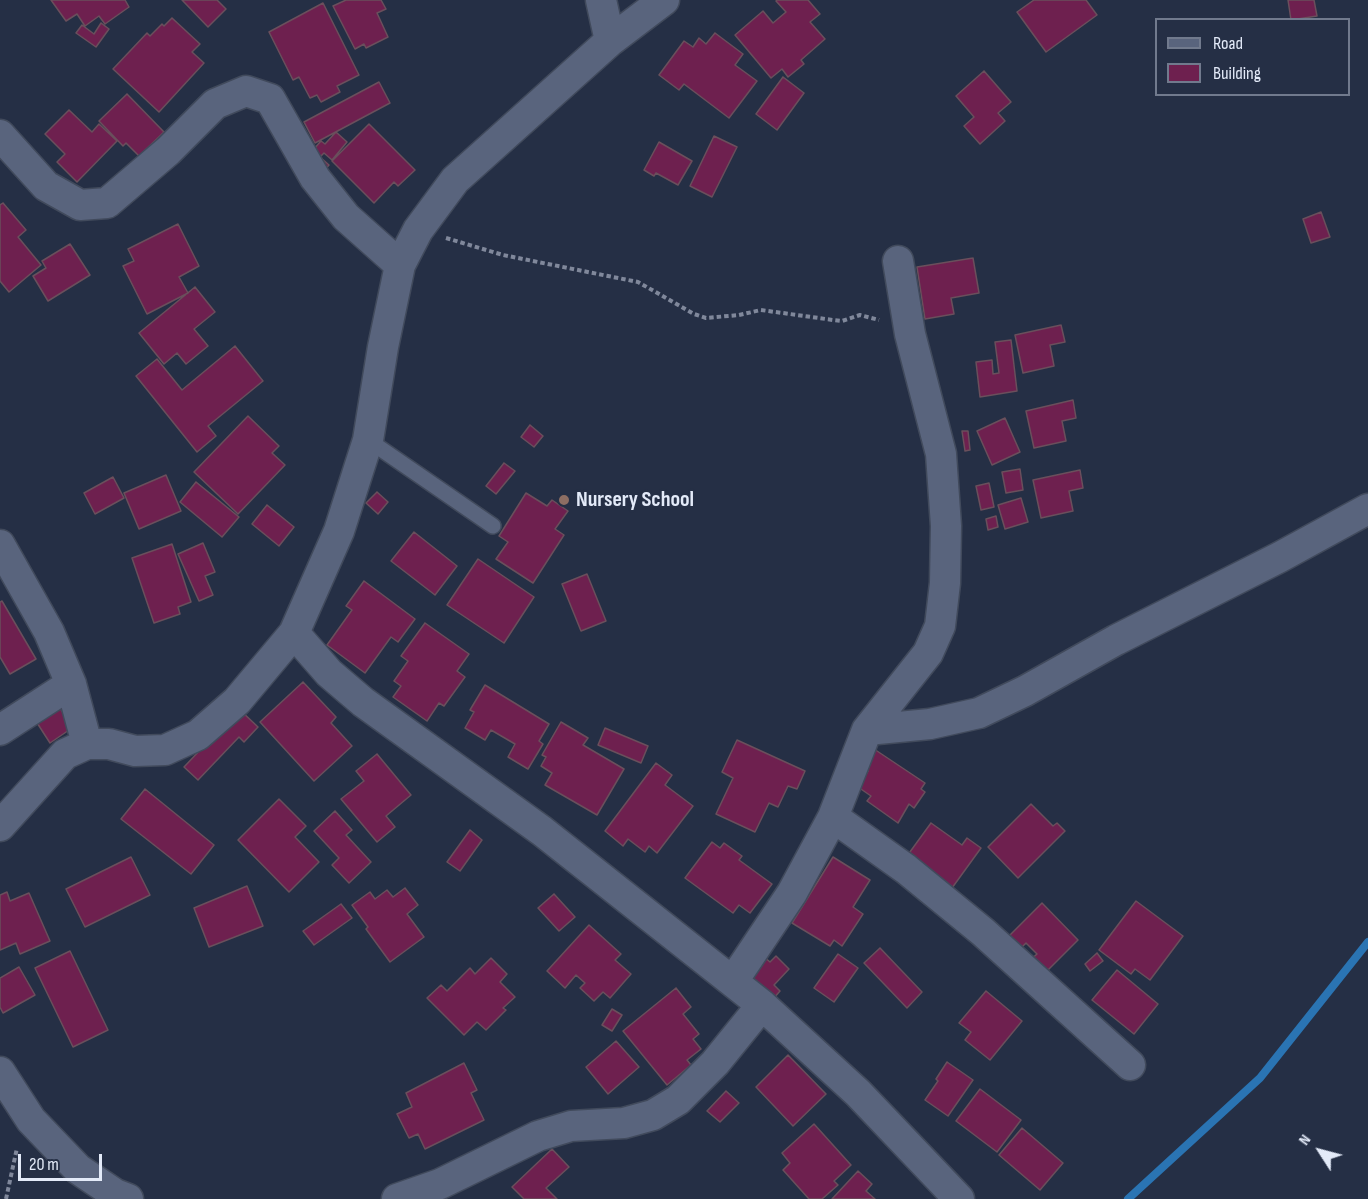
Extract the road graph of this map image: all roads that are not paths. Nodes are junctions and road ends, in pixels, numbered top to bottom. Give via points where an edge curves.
1 (601, 0) edge
2 (664, 0) edge
3 (610, 40) junction
4 (0, 135) edge
5 (898, 261) dead end
6 (400, 265) junction
7 (368, 440) junction
8 (1368, 509) edge
9 (494, 526) dead end
10 (0, 545) edge
11 (294, 633) junction
12 (71, 684) junction
13 (0, 730) edge
14 (867, 730) junction
15 (87, 744) junction
16 (833, 817) junction
17 (0, 826) edge
18 (733, 981) junction
19 (762, 1005) junction
20 (1130, 1065) dead end
21 (0, 1072) edge
22 (128, 1199) edge
23 (397, 1199) edge
24 (960, 1199) edge

1 - 3 street
2 - 3 street
3 - 6 street via 455,180 418,230
4 - 6 street via 46,186 80,205 107,203 215,104 246,91 270,99 315,178 346,217
5 - 14 street via 910,334 941,454 945,583 940,626 928,653
6 - 7 street
7 - 9 lane
7 - 11 street via 339,531
8 - 14 street via 979,713 930,724
10 - 12 street via 49,632
11 - 15 street via 237,701 198,735 165,750 135,751 109,744
11 - 18 street via 329,673 363,702 542,831
12 - 13 street
12 - 15 street
14 - 16 street
15 - 17 street via 65,754
16 - 18 street via 792,893
16 - 20 street via 906,869 974,925
18 - 19 street
19 - 23 street via 678,1100 653,1115 624,1123 571,1126 538,1136 440,1184
19 - 24 street via 858,1093
21 - 22 street via 31,1120 78,1168

